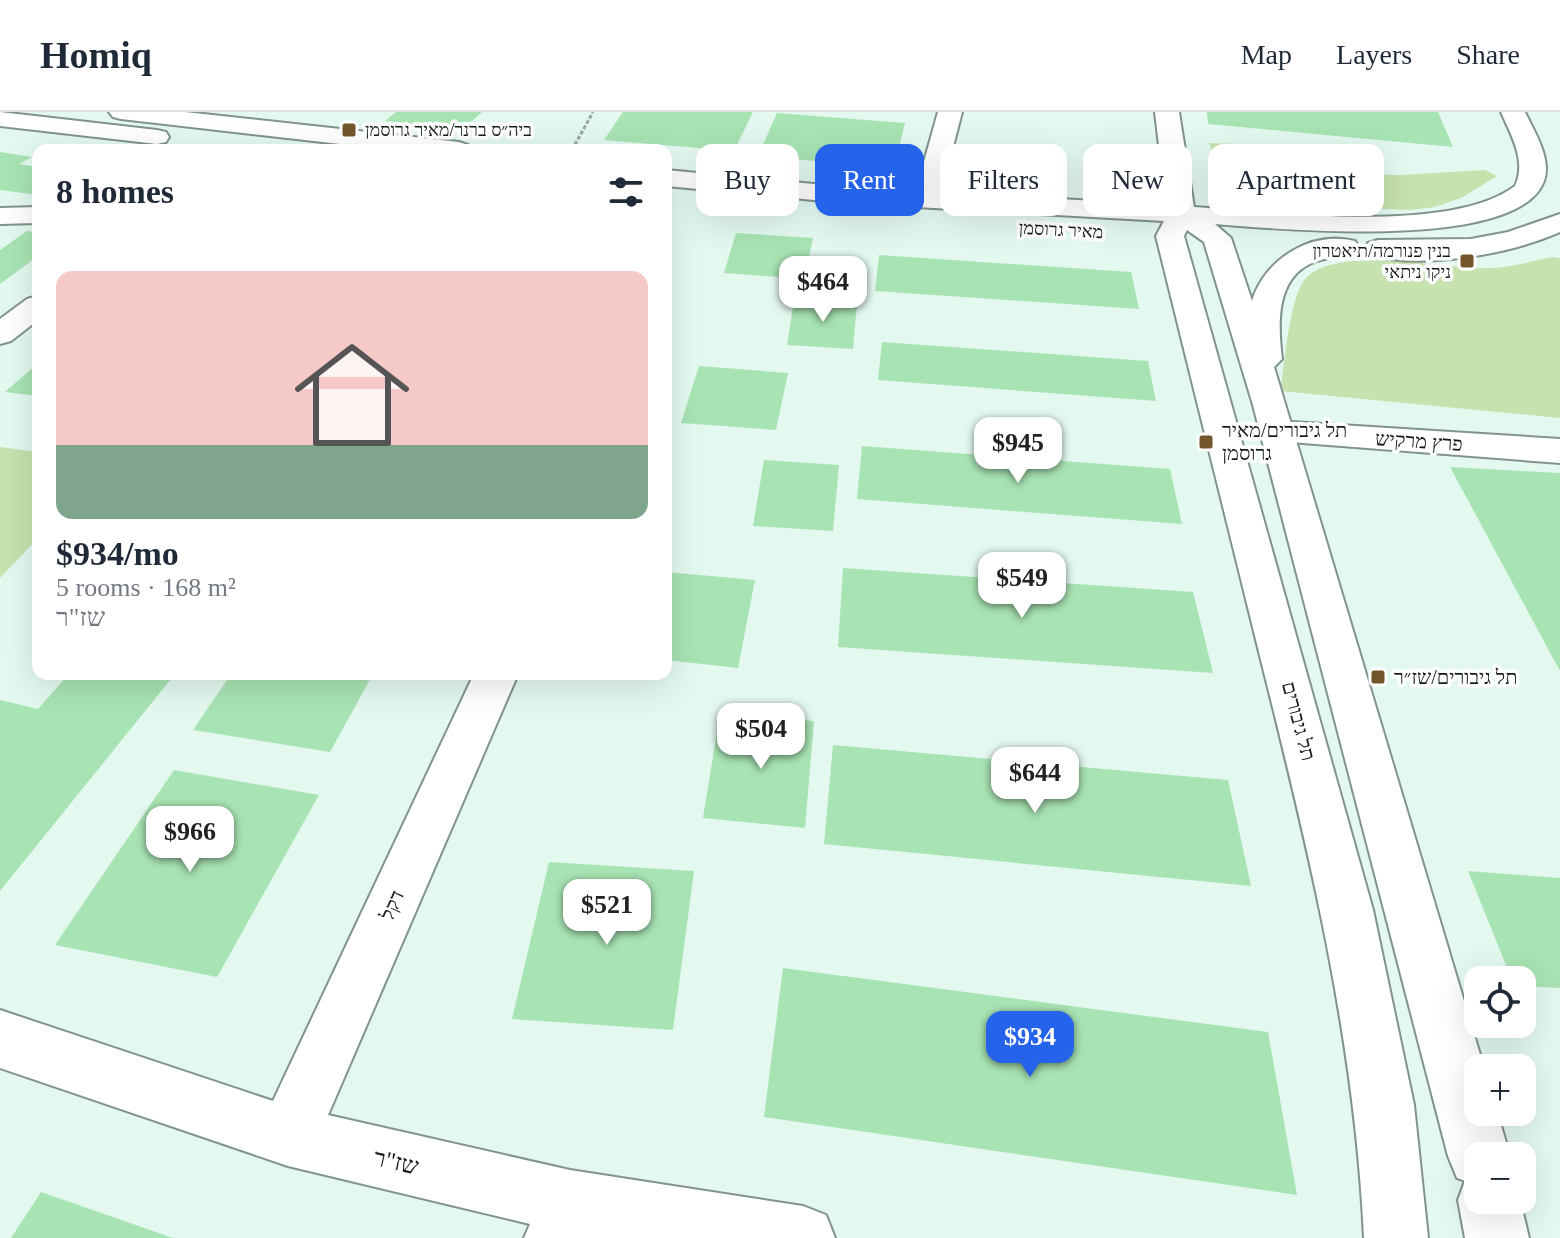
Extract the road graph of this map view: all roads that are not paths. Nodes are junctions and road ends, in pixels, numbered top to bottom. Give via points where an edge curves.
1 (121, 112) edge
2 (950, 112) edge
3 (1167, 112) edge
4 (1513, 112) edge
5 (0, 119) edge
6 (225, 144) edge
7 (406, 144) edge
8 (672, 179) edge
9 (672, 200) edge
10 (926, 201) junction
11 (32, 215) edge
12 (0, 216) edge
13 (1556, 227) edge
14 (1190, 229) junction
15 (1345, 247) junction
16 (32, 310) edge
17 (0, 334) edge
18 (1274, 419) junction
19 (1560, 451) edge
20 (493, 680) edge
21 (0, 1039) edge
22 (288, 1136) junction
23 (1475, 1142) edge
24 (1492, 1214) edge
25 (563, 1220) edge
26 (803, 1238) edge
27 (1396, 1238) edge
28 (1497, 1238) edge

1 - 7 street
2 - 10 street
3 - 14 street, תל גיבורים
4 - 14 street via 1528,145 1533,180 1506,203 1430,221
5 - 6 street
8 - 10 street, מאיר גרוסמן
9 - 14 street, מאיר גרוסמן via 837,218
10 - 14 street, מאיר גרוסמן
11 - 12 street
13 - 15 street via 1460,250
14 - 15 street
14 - 18 street, תל גיבורים
14 - 27 street, תל גיבורים via 1353,923 1378,1051 1394,1175
15 - 18 street via 1295,260 1272,287 1262,324
16 - 17 street
18 - 19 street, פרץ מרקיש
18 - 23 street, תל גיבורים
20 - 22 street, דקל
21 - 22 street, שז"ר
22 - 25 street, שז"ר
24 - 28 street
25 - 26 street, שז"ר

